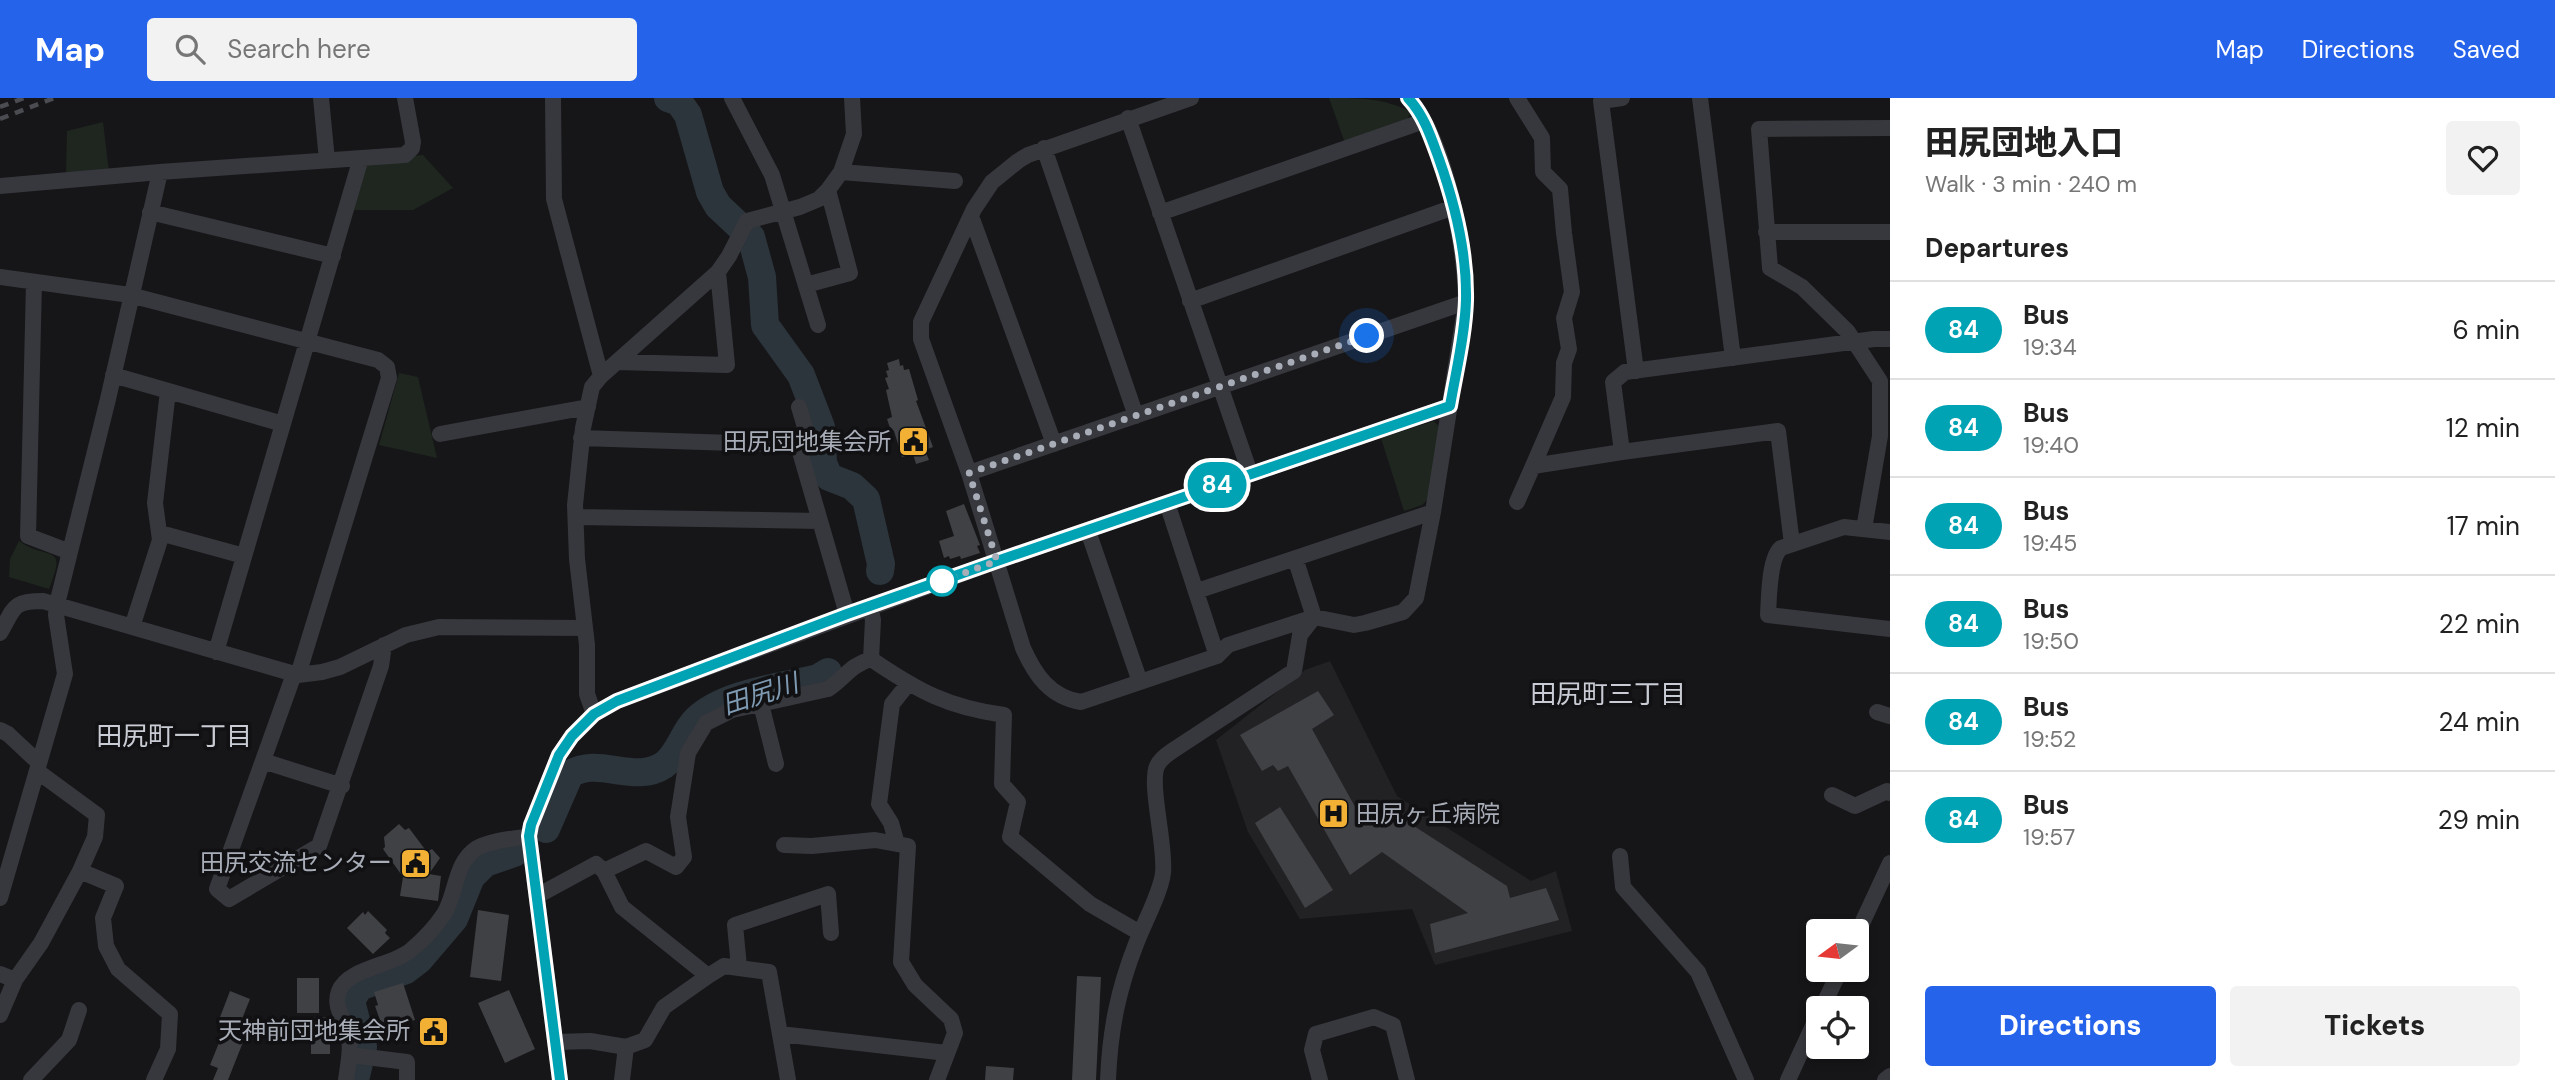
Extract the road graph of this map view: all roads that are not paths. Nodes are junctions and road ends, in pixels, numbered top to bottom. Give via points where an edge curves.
1 (321, 98) edge
2 (405, 98) edge
3 (553, 98) edge
4 (732, 98) edge
5 (852, 98) edge
6 (1191, 98) edge
7 (1408, 98) edge
8 (1517, 98) edge
9 (1622, 98) edge
10 (1700, 98) edge
11 (1128, 118) junction
12 (1424, 121) junction
13 (1890, 128) edge
14 (1044, 148) junction
15 (361, 158) junction
16 (327, 160) junction
17 (159, 172) junction
18 (841, 172) junction
19 (955, 181) dead end
20 (0, 186) edge
21 (828, 190) junction
22 (1454, 207) junction
23 (785, 211) junction
24 (150, 212) junction
25 (1160, 213) junction
26 (971, 216) junction
27 (1766, 232) junction
28 (1890, 232) edge
29 (332, 256) junction
30 (718, 272) junction
31 (0, 277) edge
32 (34, 282) junction
33 (806, 285) junction
34 (130, 295) junction
35 (1190, 301) junction
36 (1466, 302) junction
37 (818, 325) dead end
38 (1890, 339) edge
39 (307, 342) junction
40 (1855, 342) junction
41 (1733, 358) junction
42 (617, 362) junction
43 (1636, 371) junction
44 (113, 375) junction
45 (601, 376) junction
46 (1220, 387) junction
47 (168, 391) junction
48 (1450, 406) junction
49 (588, 407) junction
50 (799, 407) dead end
51 (1136, 416) junction
52 (283, 424) junction
53 (440, 434) dead end
54 (1885, 436) edge
55 (581, 438) junction
56 (1054, 444) junction
57 (1622, 452) junction
58 (800, 453) junction
59 (1533, 466) junction
60 (969, 473) junction
61 (1250, 474) junction
62 (1517, 502) dead end
63 (1167, 503) junction
64 (1433, 512) junction
65 (576, 517) junction
66 (820, 522) junction
67 (1864, 529) junction
68 (1088, 531) junction
69 (1890, 531) edge
70 (160, 533) junction
71 (1792, 544) junction
72 (70, 552) junction
73 (244, 556) junction
74 (1295, 558) junction
75 (997, 561) junction
76 (1197, 591) junction
77 (57, 604) junction
78 (870, 607) junction
79 (847, 614) junction
80 (1314, 617) junction
81 (132, 626) junction
82 (585, 628) junction
83 (1890, 629) edge
84 (0, 632) edge
85 (384, 645) junction
86 (216, 652) junction
87 (1217, 656) junction
88 (871, 659) junction
89 (296, 675) junction
90 (1140, 682) junction
91 (908, 684) junction
92 (761, 704) junction
93 (594, 714) junction
94 (0, 730) edge
95 (263, 761) junction
96 (776, 764) dead end
97 (38, 767) junction
98 (342, 786) junction
99 (1890, 793) edge
100 (1832, 795) dead end
101 (529, 836) junction
102 (897, 844) junction
103 (784, 845) dead end
104 (1620, 856) dead end
105 (1889, 866) edge
106 (604, 870) junction
107 (80, 871) junction
108 (537, 896) junction
109 (0, 898) edge
110 (1864, 919) edge
111 (831, 933) dead end
112 (1140, 933) junction
113 (739, 967) junction
114 (708, 976) junction
115 (8, 977) edge
116 (79, 1010) dead end
117 (0, 1015) edge
118 (780, 1034) junction
119 (1806, 1041) edge
120 (555, 1042) junction
121 (626, 1047) junction
122 (947, 1053) junction
123 (358, 1056) junction
124 (1890, 1076) edge
125 (31, 1080) edge
126 (154, 1080) edge
127 (346, 1080) edge
128 (407, 1080) edge
129 (560, 1080) edge
130 (622, 1080) edge
131 (788, 1080) edge
132 (937, 1080) edge
133 (1108, 1080) edge
134 (1320, 1080) edge
135 (1407, 1080) edge
136 (1746, 1080) edge
137 (1788, 1080) edge
138 (1885, 1080) edge

1 - 16 street
2 - 15 street via 413,142 410,152
3 - 45 street via 554,199
4 - 23 street
5 - 18 street via 854,134
6 - 11 street
7 - 12 street
8 - 59 street via 1542,138 1543,172 1560,189 1572,292 1564,317 1570,349 1564,363 1563,397
9 - 43 street via 1601,101
10 - 41 street
11 - 14 street
11 - 25 street
12 - 22 street
12 - 25 street
13 - 27 street via 1759,129
14 - 26 street via 1000,175
14 - 51 street
15 - 16 street
15 - 29 street
16 - 17 street
17 - 20 street
17 - 24 street
18 - 19 street
18 - 21 street
21 - 23 street via 819,199
21 - 33 street via 850,273
22 - 35 street
22 - 36 street
23 - 30 street via 744,227
23 - 33 street
24 - 29 street
24 - 34 street
25 - 35 street
26 - 56 street
26 - 60 street via 919,330
27 - 28 street
27 - 40 street via 1770,268 1802,287
29 - 39 street
30 - 42 street
30 - 42 street via 727,365
31 - 32 street
32 - 34 street
32 - 72 street via 28,536
33 - 37 street
34 - 39 street
34 - 44 street
35 - 46 street
36 - 46 street
36 - 48 street
38 - 40 street
39 - 52 street
39 - 89 street via 378,360 387,367 389,378
40 - 41 street
40 - 54 street via 1880,381
41 - 43 street
42 - 45 street
43 - 57 street via 1625,372 1613,382
44 - 47 street
44 - 72 street
45 - 49 street
46 - 51 street
46 - 61 street
47 - 52 street
47 - 70 street via 155,503
48 - 61 street
48 - 64 street
49 - 53 street
49 - 55 street
50 - 58 street via 810,444
51 - 56 street
52 - 73 street
54 - 67 street
55 - 58 street via 798,445
55 - 65 street
56 - 60 street
57 - 59 street
57 - 71 street via 1778,431
58 - 66 street
59 - 62 street
60 - 75 street
61 - 63 street
63 - 68 street
63 - 76 street
64 - 74 street
64 - 80 street via 1416,598 1403,612 1354,625
65 - 66 street
65 - 82 street
66 - 79 street
67 - 69 street
67 - 71 street via 1843,527
68 - 75 street
68 - 90 street
70 - 73 street
70 - 81 street
71 - 83 street via 1777,551 1768,615
72 - 77 street
73 - 86 street
74 - 76 street
74 - 80 street
75 - 78 street
75 - 90 street via 1023,648 1040,679 1068,699 1081,702
76 - 87 street
77 - 81 street
77 - 84 street via 20,603
77 - 97 street via 65,674
78 - 79 street
78 - 88 street
79 - 93 street via 637,692
80 - 87 street via 1228,645
80 - 112 street via 1300,635 1297,664 1291,674 1158,764 1155,780 1163,874
81 - 86 street
82 - 85 street via 439,627
82 - 93 street via 587,694
85 - 89 street via 340,667
85 - 98 street via 382,666
86 - 89 street
87 - 90 street
88 - 91 street
88 - 92 street via 855,664 828,690
89 - 95 street
91 - 102 street via 892,704 879,804
91 - 112 street via 969,710 1004,715 1002,784 1018,802 1010,837 1090,904
92 - 96 street
92 - 106 street via 732,710 706,723 688,753 678,817 684,857 676,867 646,851
93 - 101 street via 559,755
94 - 97 street
95 - 98 street
95 - 98 street via 217,889 229,899 317,849
97 - 107 street via 97,815 95,837
97 - 109 street
99 - 100 street via 1854,806
101 - 108 street
101 - 123 street via 477,848 459,871 444,913 413,949 349,977 339,992 338,1009
102 - 103 street via 875,840
102 - 122 street via 908,846 901,962 915,985 951,1019 955,1033
104 - 136 street via 1623,887 1698,972
105 - 110 street
106 - 108 street via 596,864
106 - 114 street via 622,907
107 - 115 street via 41,943
107 - 126 street via 117,886 103,918 106,946 118,969 170,1014 168,1049
108 - 120 street
111 - 113 street via 828,894 735,925
112 - 133 street via 1116,1003
113 - 114 street via 724,966
113 - 118 street via 769,972
114 - 121 street via 664,1007 645,1041
115 - 117 street
116 - 125 street via 69,1040
118 - 122 street
118 - 131 street
119 - 137 street
120 - 121 street
120 - 129 street
121 - 130 street
122 - 132 street
123 - 127 street
123 - 128 street via 407,1062
124 - 138 street
134 - 135 street via 1312,1050 1316,1034 1374,1017 1393,1025

